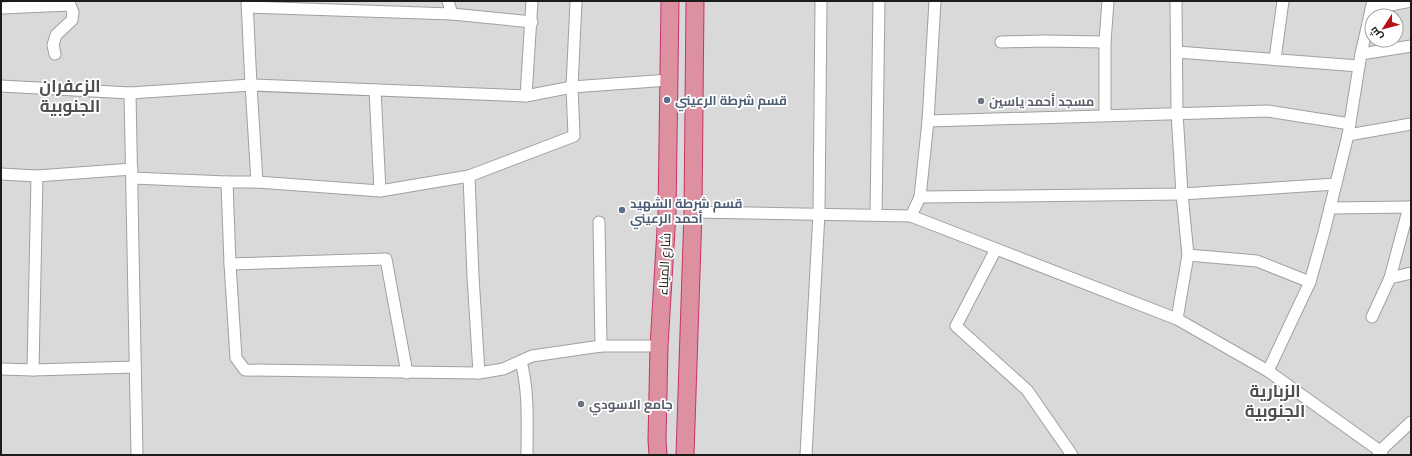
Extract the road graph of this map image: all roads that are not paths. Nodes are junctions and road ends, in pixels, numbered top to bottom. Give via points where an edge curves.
1 (448, 1) edge
2 (532, 1) edge
3 (670, 1) edge
4 (695, 1) edge
5 (821, 1) edge
6 (879, 1) edge
7 (935, 1) edge
8 (1108, 1) edge
9 (1176, 1) edge
10 (1283, 1) edge
11 (1411, 1) edge
12 (576, 2) edge
13 (69, 3) edge
14 (248, 4) edge
15 (1372, 5) edge
16 (1, 8) edge
17 (452, 14) junction
18 (532, 22) junction
19 (1001, 42) dead end
20 (1105, 42) junction
21 (1411, 46) edge
22 (1177, 52) junction
23 (56, 54) dead end
24 (1361, 54) junction
25 (1275, 60) junction
26 (1359, 66) junction
27 (669, 80) junction
28 (251, 85) junction
29 (1, 86) edge
30 (572, 87) junction
31 (375, 90) junction
32 (130, 93) junction
33 (526, 96) junction
34 (1177, 113) junction
35 (1105, 115) junction
36 (928, 121) junction
37 (1411, 124) edge
38 (1349, 129) junction
39 (132, 173) junction
40 (1, 174) edge
41 (37, 176) junction
42 (469, 176) junction
43 (227, 182) junction
44 (257, 182) junction
45 (1336, 184) junction
46 (380, 191) junction
47 (1182, 194) junction
48 (920, 197) junction
49 (1410, 207) edge
50 (1330, 208) junction
51 (693, 212) junction
52 (819, 213) junction
53 (876, 215) junction
54 (911, 216) junction
55 (599, 222) dead end
56 (996, 249) junction
57 (1188, 255) junction
58 (230, 264) junction
59 (1411, 273) edge
60 (1390, 278) junction
61 (1310, 282) junction
62 (1372, 318) dead end
63 (1176, 320) junction
64 (601, 346) junction
65 (659, 346) junction
66 (521, 361) junction
67 (135, 367) junction
68 (1, 369) edge
69 (33, 370) junction
70 (1268, 371) junction
71 (407, 373) junction
72 (479, 373) junction
73 (1411, 422) edge
74 (1380, 454) edge
75 (137, 455) edge
76 (527, 455) edge
77 (658, 455) edge
78 (662, 455) edge
79 (684, 455) edge
80 (806, 455) edge
81 (1072, 455) edge

1 - 17 street
2 - 18 street
3 - 27 highway, شارع الميناء
4 - 51 highway, شارع الميناء
5 - 52 street
6 - 53 street
7 - 36 street
8 - 20 street
9 - 22 street
10 - 25 street
11 - 15 street
12 - 30 street
13 - 16 street
13 - 23 street via 73,12 72,20 56,36 53,45
14 - 17 street
14 - 28 street
15 - 24 street
17 - 18 street
18 - 33 street
19 - 20 street
20 - 35 street
21 - 24 street
22 - 25 street
22 - 34 street
24 - 26 street
25 - 26 street
26 - 38 street
27 - 30 street
27 - 65 highway, شارع الميناء via 667,213
28 - 31 street
28 - 32 street
28 - 44 street
29 - 32 street
30 - 33 street
30 - 42 street via 574,136
31 - 33 street
31 - 46 street
32 - 39 street
34 - 35 street
34 - 38 street via 1268,111
34 - 47 street
35 - 36 street
36 - 48 street
37 - 38 street
38 - 45 street
39 - 41 street
39 - 43 street
39 - 67 street
40 - 41 street
41 - 69 street
42 - 46 street
42 - 72 street
43 - 44 street
43 - 58 street
44 - 46 street
45 - 47 street
45 - 50 street
47 - 48 street
47 - 57 street
48 - 54 street
49 - 50 street
49 - 60 street
50 - 61 street
51 - 52 street
51 - 79 highway, شارع الميناء
52 - 53 street
52 - 80 street
53 - 54 street
54 - 56 street
55 - 64 street
56 - 63 street
56 - 81 street via 956,326 1027,390
57 - 61 street via 1257,261
57 - 63 street
58 - 71 street via 386,260
58 - 71 street via 236,358 245,370
59 - 60 street
60 - 62 street
61 - 70 street
63 - 70 street
64 - 65 street
64 - 66 street via 532,356
65 - 77 highway, شارع الميناء
66 - 72 street via 503,369
66 - 76 street via 527,396
67 - 69 street
67 - 75 street
68 - 69 street
70 - 74 street
71 - 72 street
73 - 74 street
78 - 79 highway via 676,452

